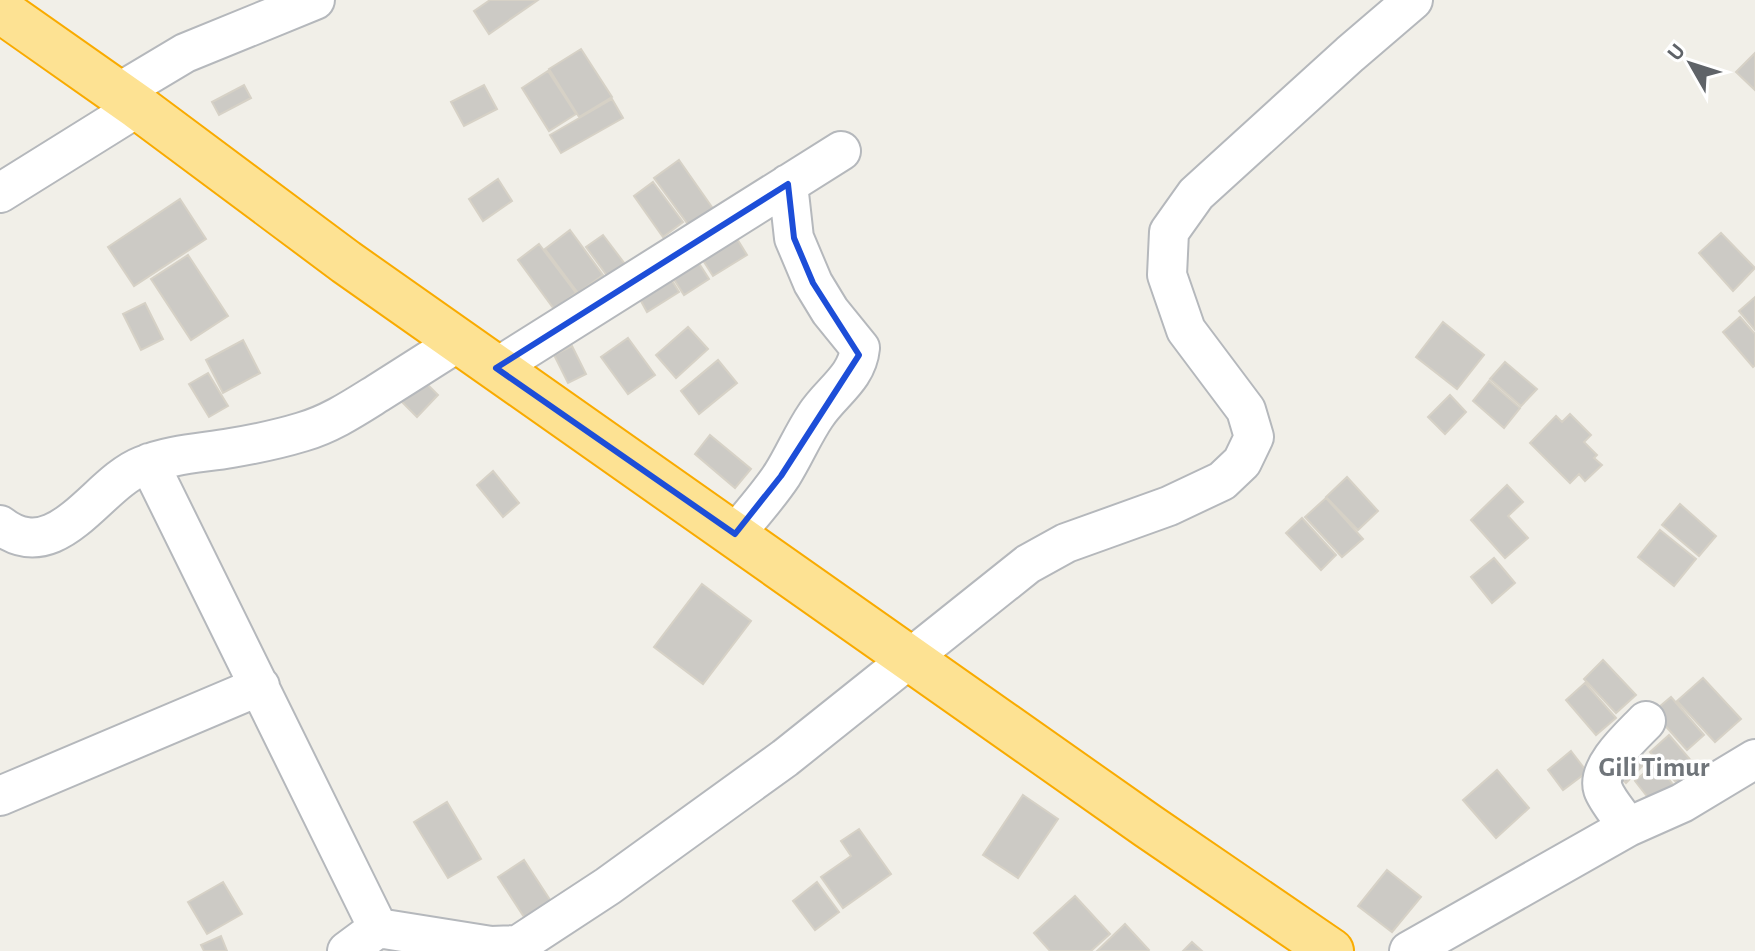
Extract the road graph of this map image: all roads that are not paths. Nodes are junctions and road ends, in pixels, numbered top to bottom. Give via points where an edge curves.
1 (315, 0) edge
2 (1413, 0) edge
3 (0, 10) edge
4 (128, 100) junction
5 (841, 151) dead end
6 (788, 184) junction
7 (0, 193) edge
8 (460, 341) junction
9 (496, 368) junction
10 (149, 463) junction
11 (0, 525) edge
12 (735, 534) junction
13 (911, 657) junction
14 (260, 686) junction
15 (1646, 721) dead end
16 (1755, 759) edge
17 (0, 796) edge
18 (1628, 827) junction
19 (378, 928) junction
20 (1323, 949) edge
21 (347, 951) edge
22 (1409, 951) edge

1 - 4 street via 185,53
2 - 13 street via 1196,194 1169,232 1167,275 1186,330 1246,410 1254,437 1242,462 1222,481 1066,543 1028,564
3 - 4 highway
4 - 7 street
4 - 8 highway
5 - 6 street
6 - 9 street
6 - 12 street via 794,238 813,283 860,348 859,355 847,380 812,420 781,476
8 - 9 highway
8 - 10 street via 307,431
9 - 12 highway
10 - 11 street via 126,474 76,519 42,537 18,538
10 - 14 street
12 - 13 highway
13 - 19 street via 785,758 518,945 491,946
13 - 20 highway
14 - 17 street
14 - 19 street
15 - 18 street via 1603,774 1602,788
16 - 18 street via 1682,803
18 - 22 street
19 - 21 street

